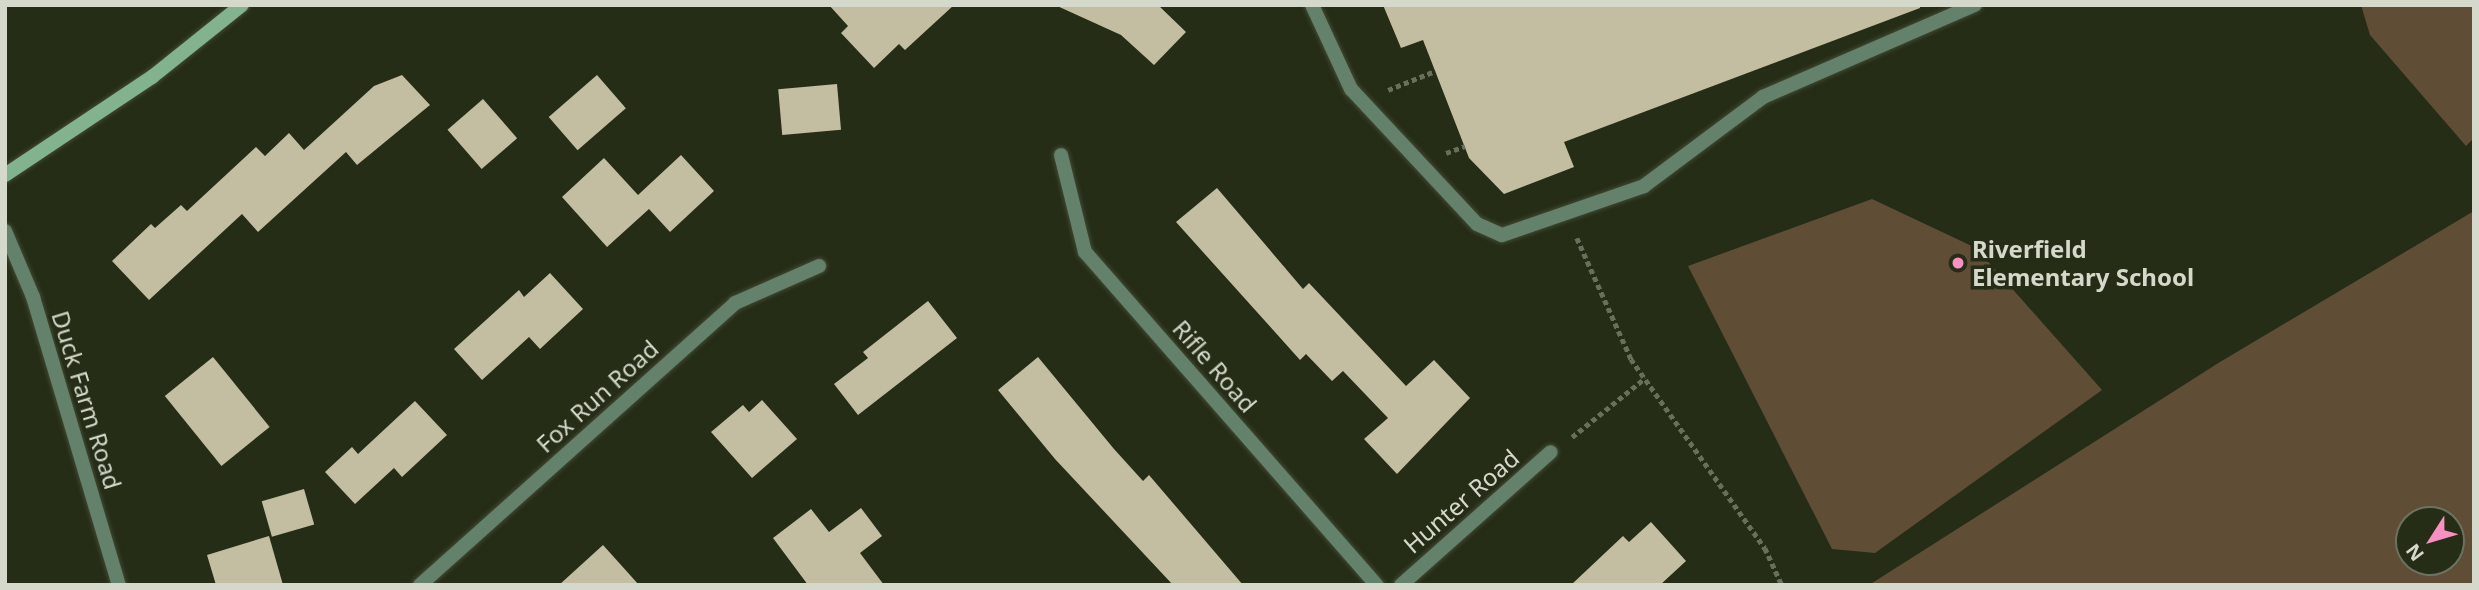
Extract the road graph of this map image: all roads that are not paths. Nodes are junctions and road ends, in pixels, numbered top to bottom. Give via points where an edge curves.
1 (242, 5) edge
2 (1312, 5) edge
3 (1975, 5) edge
4 (1061, 155) dead end
5 (5, 176) edge
6 (5, 231) edge
7 (819, 266) dead end
8 (1551, 452) road end
9 (119, 585) edge
10 (420, 585) edge
11 (1377, 585) edge
12 (1401, 585) edge

1 - 5 main road via 152,77
2 - 3 street via 1362,101 1489,233 1516,234 1673,168 1763,97
4 - 11 street, Rifle Road via 1085,252
6 - 9 street, Duck Farm Road via 33,297
7 - 10 street, Fox Run Road via 735,303
8 - 12 street, Hunter Road

